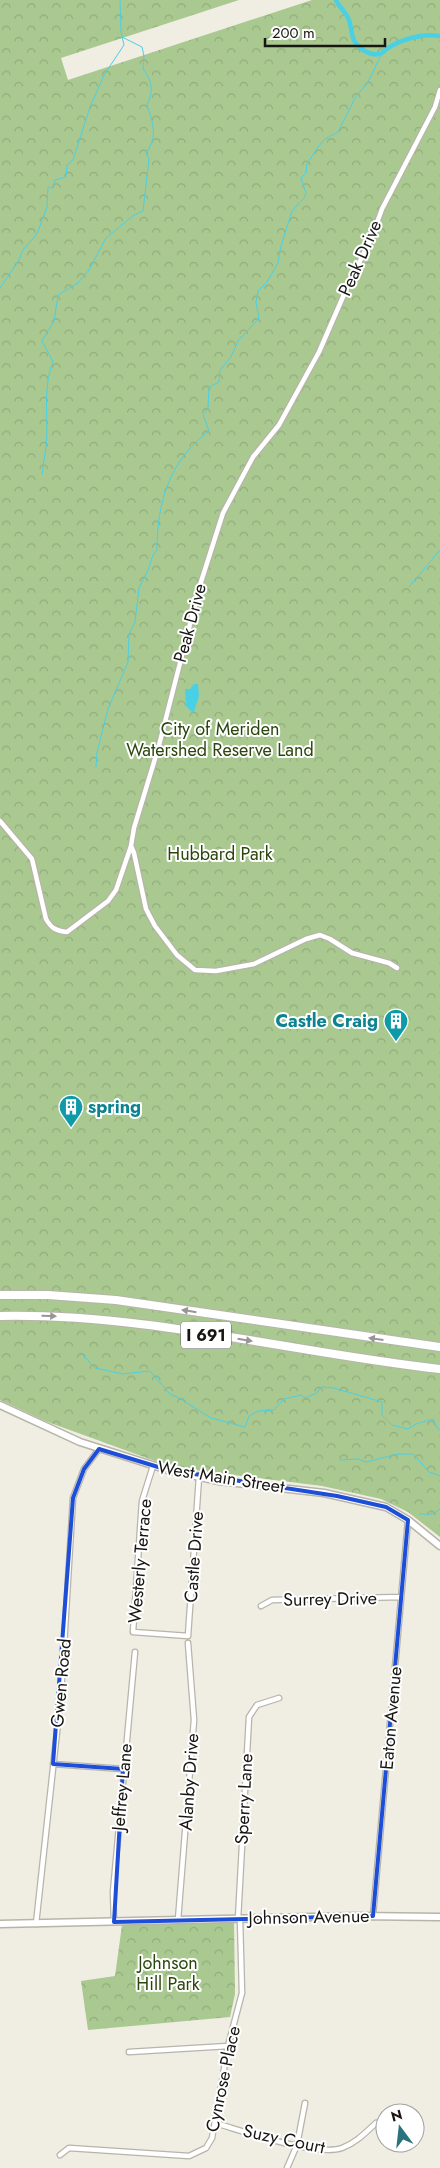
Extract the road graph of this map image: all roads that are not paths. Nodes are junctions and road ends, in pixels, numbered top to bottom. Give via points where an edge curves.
1 (440, 90) edge
2 (0, 821) edge
3 (131, 846) junction
4 (397, 968) dead end
5 (0, 1293) edge
6 (0, 1316) edge
7 (440, 1347) edge
8 (440, 1369) edge
9 (0, 1405) edge
10 (99, 1449) junction
11 (153, 1466) junction
12 (199, 1477) junction
13 (408, 1520) junction
14 (440, 1546) edge
15 (401, 1597) junction
16 (260, 1606) dead end
17 (188, 1636) joint
18 (188, 1643) dead end
19 (136, 1652) dead end
20 (279, 1698) dead end
21 (53, 1764) junction
22 (123, 1769) junction
23 (373, 1916) junction
24 (440, 1917) edge
25 (239, 1919) junction
26 (178, 1920) junction
27 (114, 1922) junction
28 (0, 1924) edge
29 (36, 1924) junction
30 (228, 2046) junction
31 (129, 2052) dead end
32 (304, 2102) dead end
33 (215, 2123) junction
34 (375, 2124) edge
35 (297, 2145) junction
36 (60, 2155) dead end
37 (286, 2168) edge

1 - 3 street, Peak Drive via 435,107 382,210 319,352 279,425 253,457 223,513 200,585
2 - 3 street via 32,859 46,919 60,932 67,932 108,901 116,890
3 - 4 street, Peak Drive via 146,909 177,955 195,970 216,971 254,964 316,935 327,937 352,953
7 -> 5 highway, I 691 via 109,1299
6 -> 8 highway, I 691 via 120,1322
9 - 10 main road, West Main Street
10 - 11 main road, West Main Street
10 - 21 street, Gwen Road via 84,1469 73,1498 61,1695
11 - 12 main road, West Main Street
11 - 17 street, Westerly Terrace via 142,1501 134,1632
12 - 13 main road, West Main Street via 337,1496 386,1507
12 - 17 street, Castle Drive
13 - 14 main road, West Main Street
13 - 15 street, Eaton Avenue
15 - 16 street, Surrey Drive via 272,1600
15 - 23 street, Eaton Avenue
18 - 26 street, Alanby Drive via 194,1720
19 - 22 street, Jeffrey Lane
20 - 25 street, Sperry Lane via 257,1705 249,1717
21 - 22 street
21 - 29 street, Gwen Road
22 - 27 street, Jeffrey Lane via 113,1892
23 - 24 main road, Johnson Avenue
23 - 25 main road, Johnson Avenue
25 - 26 main road, Johnson Avenue
25 - 30 street, Cynrose Place via 242,1993
26 - 27 main road, Johnson Avenue
27 - 29 main road, Johnson Avenue
28 - 29 main road, Johnson Avenue
30 - 31 street
30 - 33 street, Cynrose Place
32 - 35 street
33 - 35 street, Suzy Court
33 - 36 street, Cynrose Place via 206,2148 188,2156 70,2148
34 - 35 street, Suzy Court via 343,2148 329,2151
35 - 37 street

